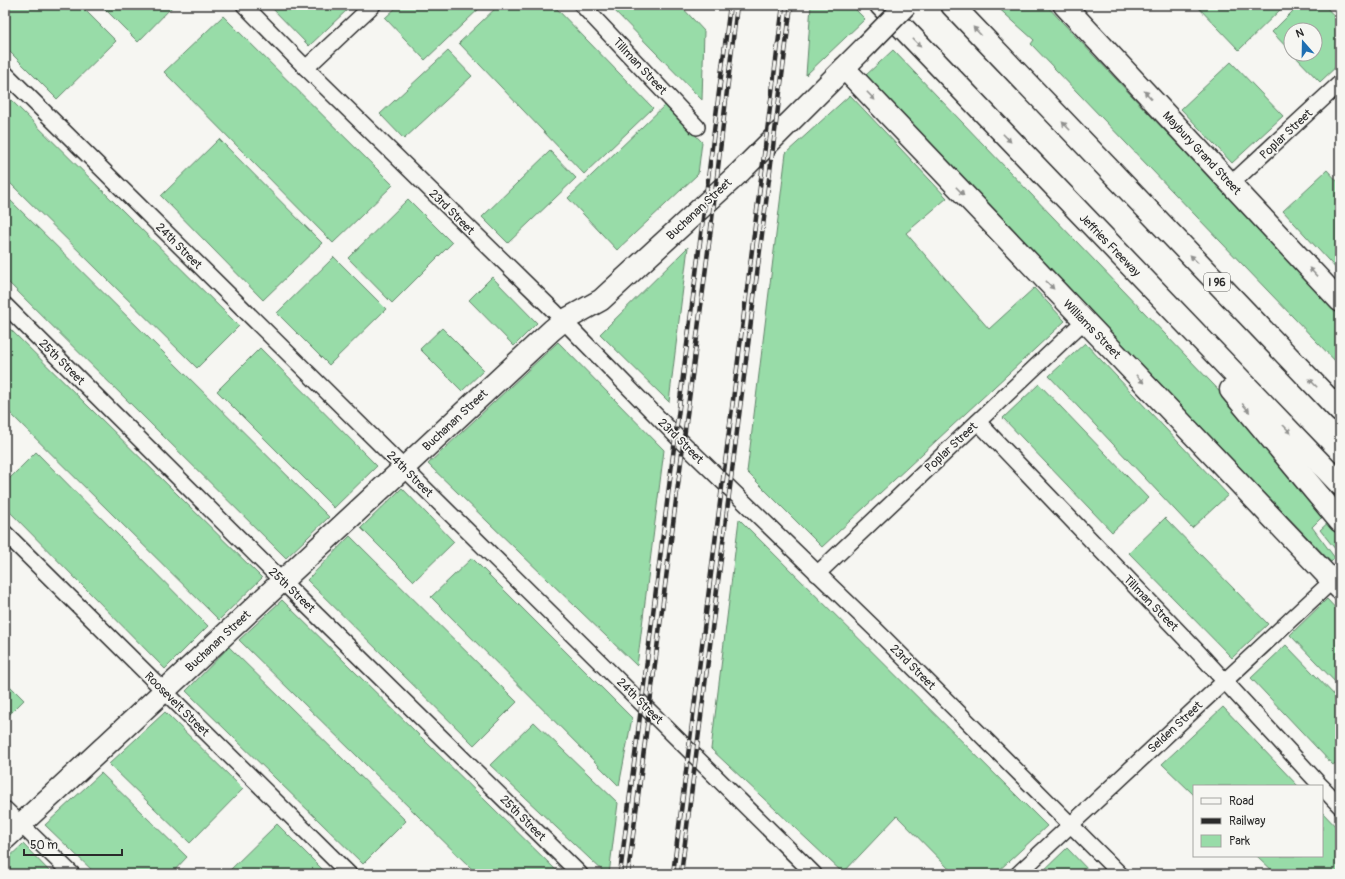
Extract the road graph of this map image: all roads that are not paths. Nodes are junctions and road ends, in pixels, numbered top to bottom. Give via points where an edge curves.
1 (244, 5) edge
2 (373, 5) edge
3 (582, 5) edge
4 (881, 5) edge
5 (906, 5) edge
6 (952, 5) edge
7 (1064, 5) edge
8 (306, 68) junction
9 (844, 68) junction
10 (5, 73) edge
11 (1340, 83) edge
12 (697, 128) dead end
13 (1231, 184) junction
14 (1114, 249) junction
15 (1340, 300) edge
16 (5, 305) edge
17 (563, 321) junction
18 (1084, 321) junction
19 (1340, 411) edge
20 (978, 422) junction
21 (404, 468) junction
22 (1340, 484) edge
23 (1340, 521) edge
24 (5, 534) edge
25 (817, 574) junction
26 (282, 581) junction
27 (1336, 585) edge
28 (1224, 681) junction
29 (164, 691) junction
30 (1321, 785) edge
31 (1323, 787) edge
32 (1340, 806) edge
33 (5, 809) edge
34 (21, 825) junction
35 (1071, 825) junction
36 (5, 839) edge
37 (72, 874) edge
38 (349, 874) edge
39 (580, 874) edge
40 (814, 874) edge
41 (1018, 874) edge
42 (1120, 874) edge

1 - 8 street, 23rd Street
2 - 8 street
3 - 12 street, Tillman Street
4 -> 14 highway, Jeffries Freeway
5 - 9 street, Buchanan Street, bridge
19 -> 6 highway, I 96
13 -> 7 street, Maybury Grand Street
8 - 17 street, 23rd Street
9 - 17 street, Buchanan Street via 740,172 601,300
9 -> 18 street, Williams Street
10 - 21 street, 24th Street
11 - 13 street, Poplar Street
15 -> 13 street, Maybury Grand Street
14 -> 22 highway, Jeffries Freeway
14 -> 23 highway
16 - 26 street, 25th Street
17 - 21 street, Buchanan Street
17 - 25 street, 23rd Street
18 - 20 street, Poplar Street
18 -> 27 street, Williams Street
20 - 25 street, Poplar Street
20 - 28 street, Tillman Street
21 - 26 street, Buchanan Street
21 - 40 street, 24th Street
24 - 29 street, Roosevelt Street
25 - 35 street, 23rd Street
26 - 29 street, Buchanan Street
26 - 39 street, 25th Street
27 - 28 street, Selden Street
28 - 30 street, Tillman Street
28 - 35 street, Selden Street
29 - 34 street, Buchanan Street
29 - 38 street, Roosevelt Street
31 - 32 street, Tillman Street
33 - 34 street
34 - 36 street, Buchanan Street
34 - 37 street
35 - 41 street, Selden Street
35 - 42 street, 23rd Street

